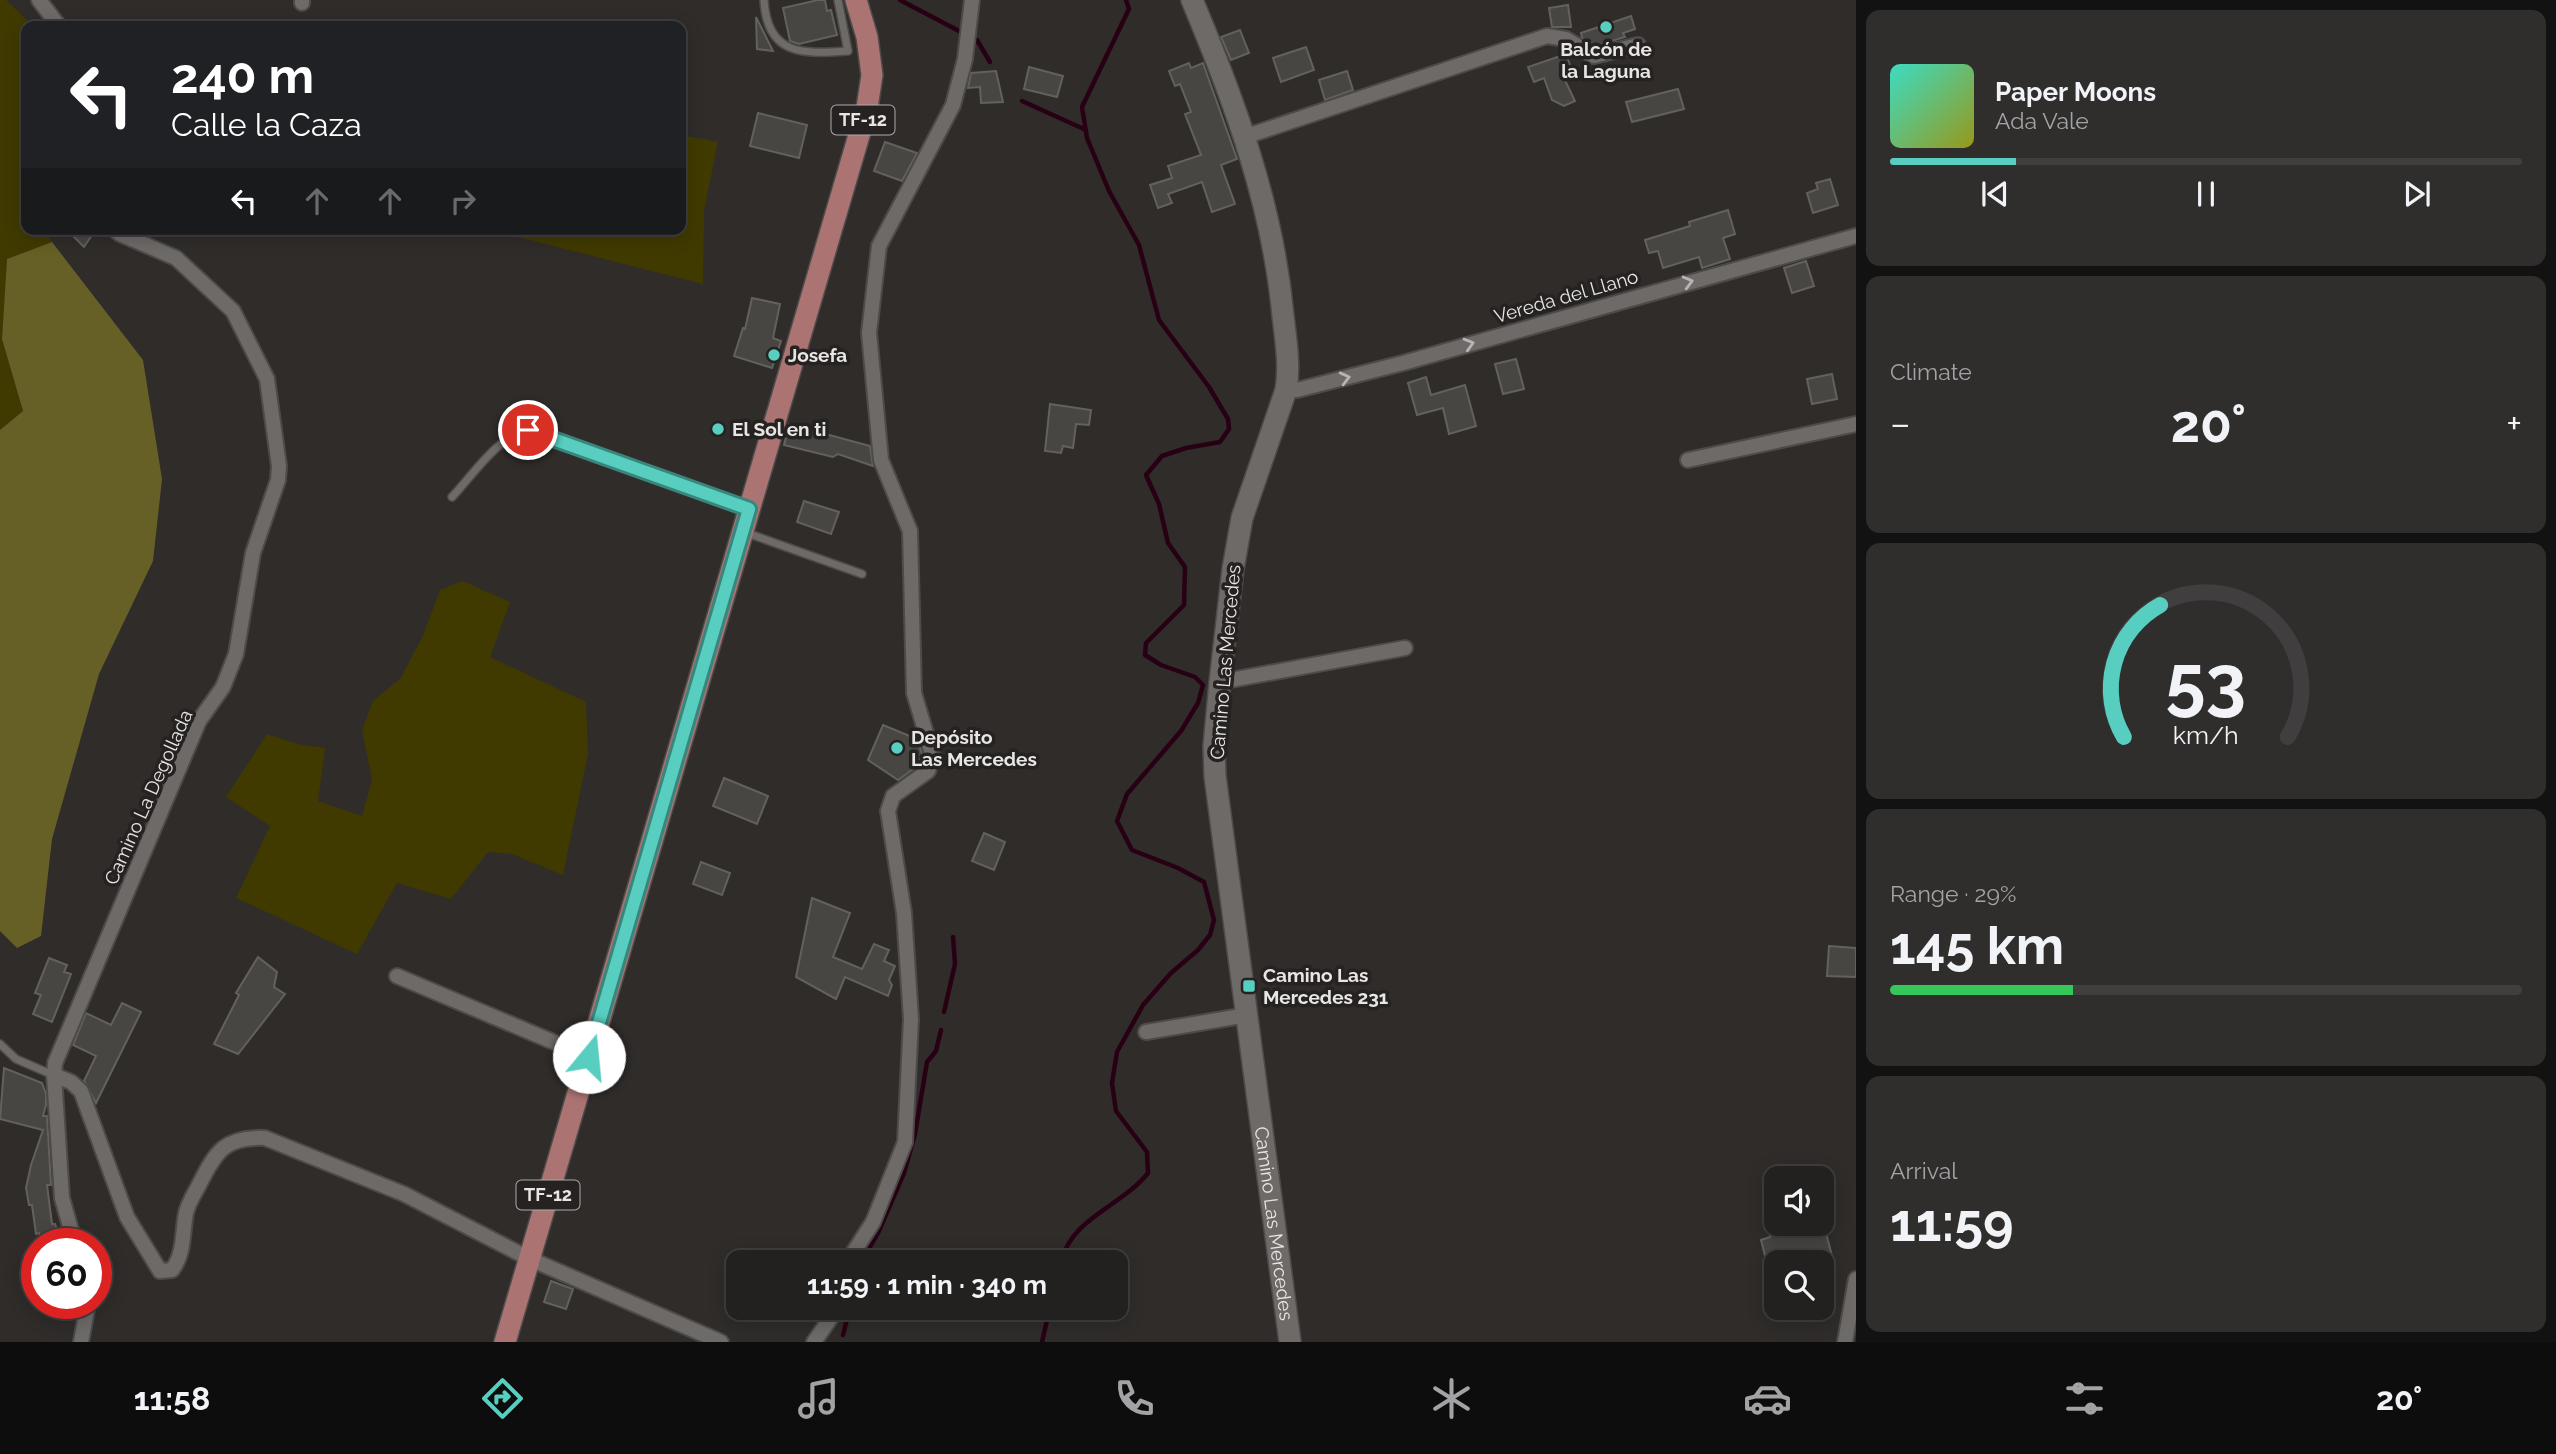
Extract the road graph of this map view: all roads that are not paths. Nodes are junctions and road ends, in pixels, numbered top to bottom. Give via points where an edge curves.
1 (39, 0) edge
2 (764, 0) edge
3 (838, 0) edge
4 (856, 0) edge
5 (972, 0) edge
6 (1192, 0) edge
7 (55, 21) edge
8 (1638, 45) dead end
9 (1244, 137) junction
10 (122, 235) edge
11 (1856, 236) edge
12 (1286, 390) junction
13 (1856, 424) edge
14 (1688, 460) dead end
15 (452, 497) dead end
16 (749, 509) junction
17 (743, 531) junction
18 (862, 574) dead end
19 (1405, 648) dead end
20 (1220, 682) junction
21 (397, 976) dead end
22 (1247, 1015) junction
23 (1146, 1032) dead end
24 (0, 1044) edge
25 (589, 1057) junction
26 (54, 1075) junction
27 (70, 1228) edge
28 (855, 1250) edge
29 (530, 1259) junction
30 (1856, 1279) edge
31 (85, 1319) edge
32 (829, 1320) edge
33 (81, 1342) edge
34 (505, 1342) edge
35 (720, 1342) edge
36 (814, 1342) edge
37 (1290, 1342) edge
38 (1845, 1342) edge

1 - 7 street
2 - 3 lane via 775,38 791,50 815,53 848,51
4 - 16 main road, TF-12 via 872,75 867,108
5 - 28 street via 965,59 953,105 879,246 869,333 881,460 910,531 914,692 933,757 928,771 892,796 888,811 904,913 911,1019 905,1142 873,1222
6 - 9 main road, Camino Las Mercedes
8 - 9 street via 1594,56 1566,39 1547,36
9 - 12 main road, Camino Las Mercedes via 1279,271 1289,372
10 - 26 street, Camino La Degollada via 176,258 233,312 267,380 278,480 253,554 236,654 223,687 199,721 55,1063
12 -> 11 street, Vereda del Llano via 1403,363
12 - 20 main road, Camino Las Mercedes via 1242,518
13 - 14 street
15 - 16 lane via 506,438 528,430
16 - 17 main road, TF-12
17 - 18 lane
17 - 25 main road, TF-12
19 - 20 street
20 - 22 main road, Camino Las Mercedes via 1215,776
21 - 25 street
22 - 23 street
22 - 37 main road, Camino Las Mercedes
24 - 26 lane via 16,1059
25 - 29 main road, TF-12
26 - 27 street via 62,1198
26 - 29 street via 82,1091 127,1217 160,1271 172,1270 180,1259 187,1210 212,1160 228,1144 244,1137 265,1138 404,1194
29 - 34 main road, TF-12
29 - 35 street
30 - 38 street
31 - 33 street
32 - 36 street

